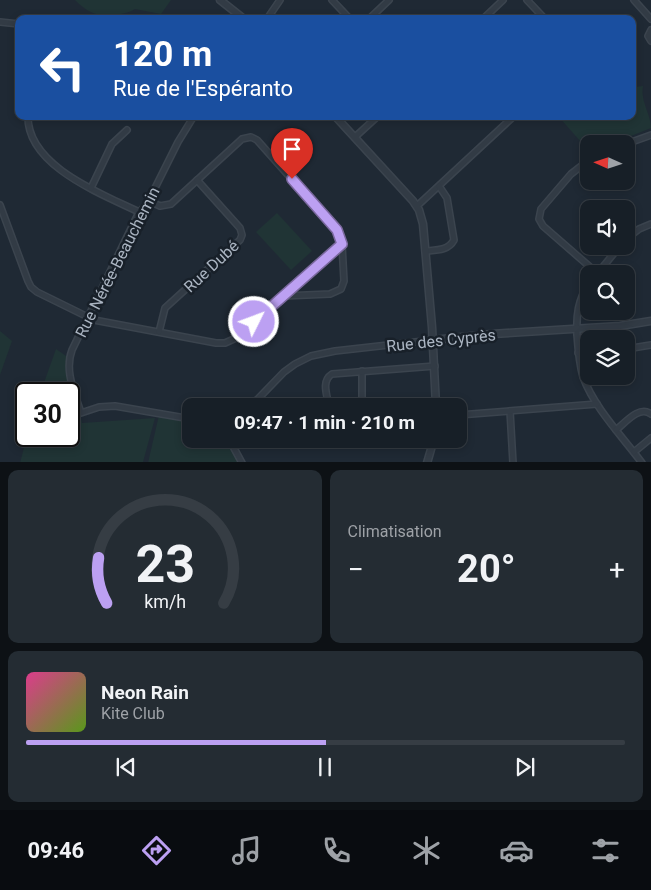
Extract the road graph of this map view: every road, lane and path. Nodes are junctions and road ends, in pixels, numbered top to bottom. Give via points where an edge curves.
1 (220, 0) edge
2 (280, 0) edge
3 (332, 0) edge
4 (389, 0) edge
5 (503, 0) edge
6 (527, 0) edge
7 (634, 0) edge
8 (239, 15) edge
9 (270, 15) edge
10 (346, 15) edge
11 (373, 15) edge
12 (487, 15) edge
13 (541, 15) edge
14 (651, 19) edge
15 (0, 22) edge
16 (15, 24) edge
17 (651, 30) edge
18 (651, 41) edge
19 (29, 120) edge
20 (192, 120) edge
21 (339, 120) edge
22 (374, 120) edge
23 (510, 120) edge
24 (127, 130) dead end
25 (651, 135) edge
26 (355, 137) junction
27 (635, 141) edge
28 (580, 167) edge
29 (197, 180) junction
30 (439, 186) junction
31 (91, 188) junction
32 (149, 201) junction
33 (0, 205) edge
34 (417, 206) junction
35 (139, 212) junction
36 (651, 224) edge
37 (635, 232) edge
38 (342, 244) junction
39 (425, 251) junction
40 (612, 255) edge
41 (588, 265) edge
42 (604, 265) edge
43 (284, 296) junction
44 (580, 299) edge
45 (88, 318) junction
46 (651, 321) edge
47 (576, 328) junction
48 (160, 332) junction
49 (433, 340) junction
50 (651, 345) edge
51 (635, 348) edge
52 (578, 353) joint
53 (434, 366) junction
54 (362, 371) junction
55 (259, 398) edge
56 (328, 398) edge
57 (362, 398) edge
58 (436, 398) edge
59 (597, 404) junction
60 (510, 411) junction
61 (467, 414) edge
62 (651, 414) edge
63 (182, 417) edge
64 (616, 430) junction
65 (651, 438) edge
66 (233, 448) edge
67 (431, 448) edge
68 (634, 452) junction
69 (242, 462) edge
70 (427, 462) edge
71 (513, 462) edge
72 (642, 462) edge

1 - 8 street
2 - 9 street
3 - 10 street
4 - 11 street
5 - 12 street
6 - 13 street
7 - 14 street
15 - 16 street
17 - 18 street via 648,36
19 - 31 street via 31,135 46,156 66,174
20 - 32 street, Rue Nérée-Beauchemin
21 - 26 street
22 - 26 street
23 - 30 street
24 - 31 street via 112,144
25 - 27 street
26 - 34 street
28 - 41 street via 541,210 539,219
29 - 32 street via 167,206
29 - 38 street via 242,139 253,137 337,230
29 - 48 street, Rue Dubé via 240,228 242,235 165,308
30 - 34 street
30 - 39 street via 447,198 454,240 448,248
31 - 35 street
32 - 35 street, Rue Nérée-Beauchemin
33 - 45 street via 31,288
34 - 39 street via 423,224
35 - 45 street, Rue Nérée-Beauchemin
36 - 37 street
38 - 43 street
38 - 43 street via 344,281 341,289 330,294
39 - 49 street
40 - 42 street
43 - 48 street via 229,342 216,343
44 - 47 street
45 - 48 street
45 - 63 street, Rue Nérée-Beauchemin via 69,360 70,378 81,413 115,406
46 - 47 street, Rue des Cyprès
47 - 49 street, Rue des Cyprès
47 - 52 street
49 - 53 street
49 - 55 street, Rue des Cyprès via 311,356 284,372
50 - 51 street
52 - 59 street via 584,378
53 - 54 street
53 - 58 street
54 - 56 street via 328,376 325,384
54 - 57 street
59 - 60 street
59 - 64 street
60 - 61 street
60 - 71 street
62 - 64 street via 640,411
64 - 68 street
65 - 68 street
66 - 69 street
67 - 70 street
68 - 72 street

